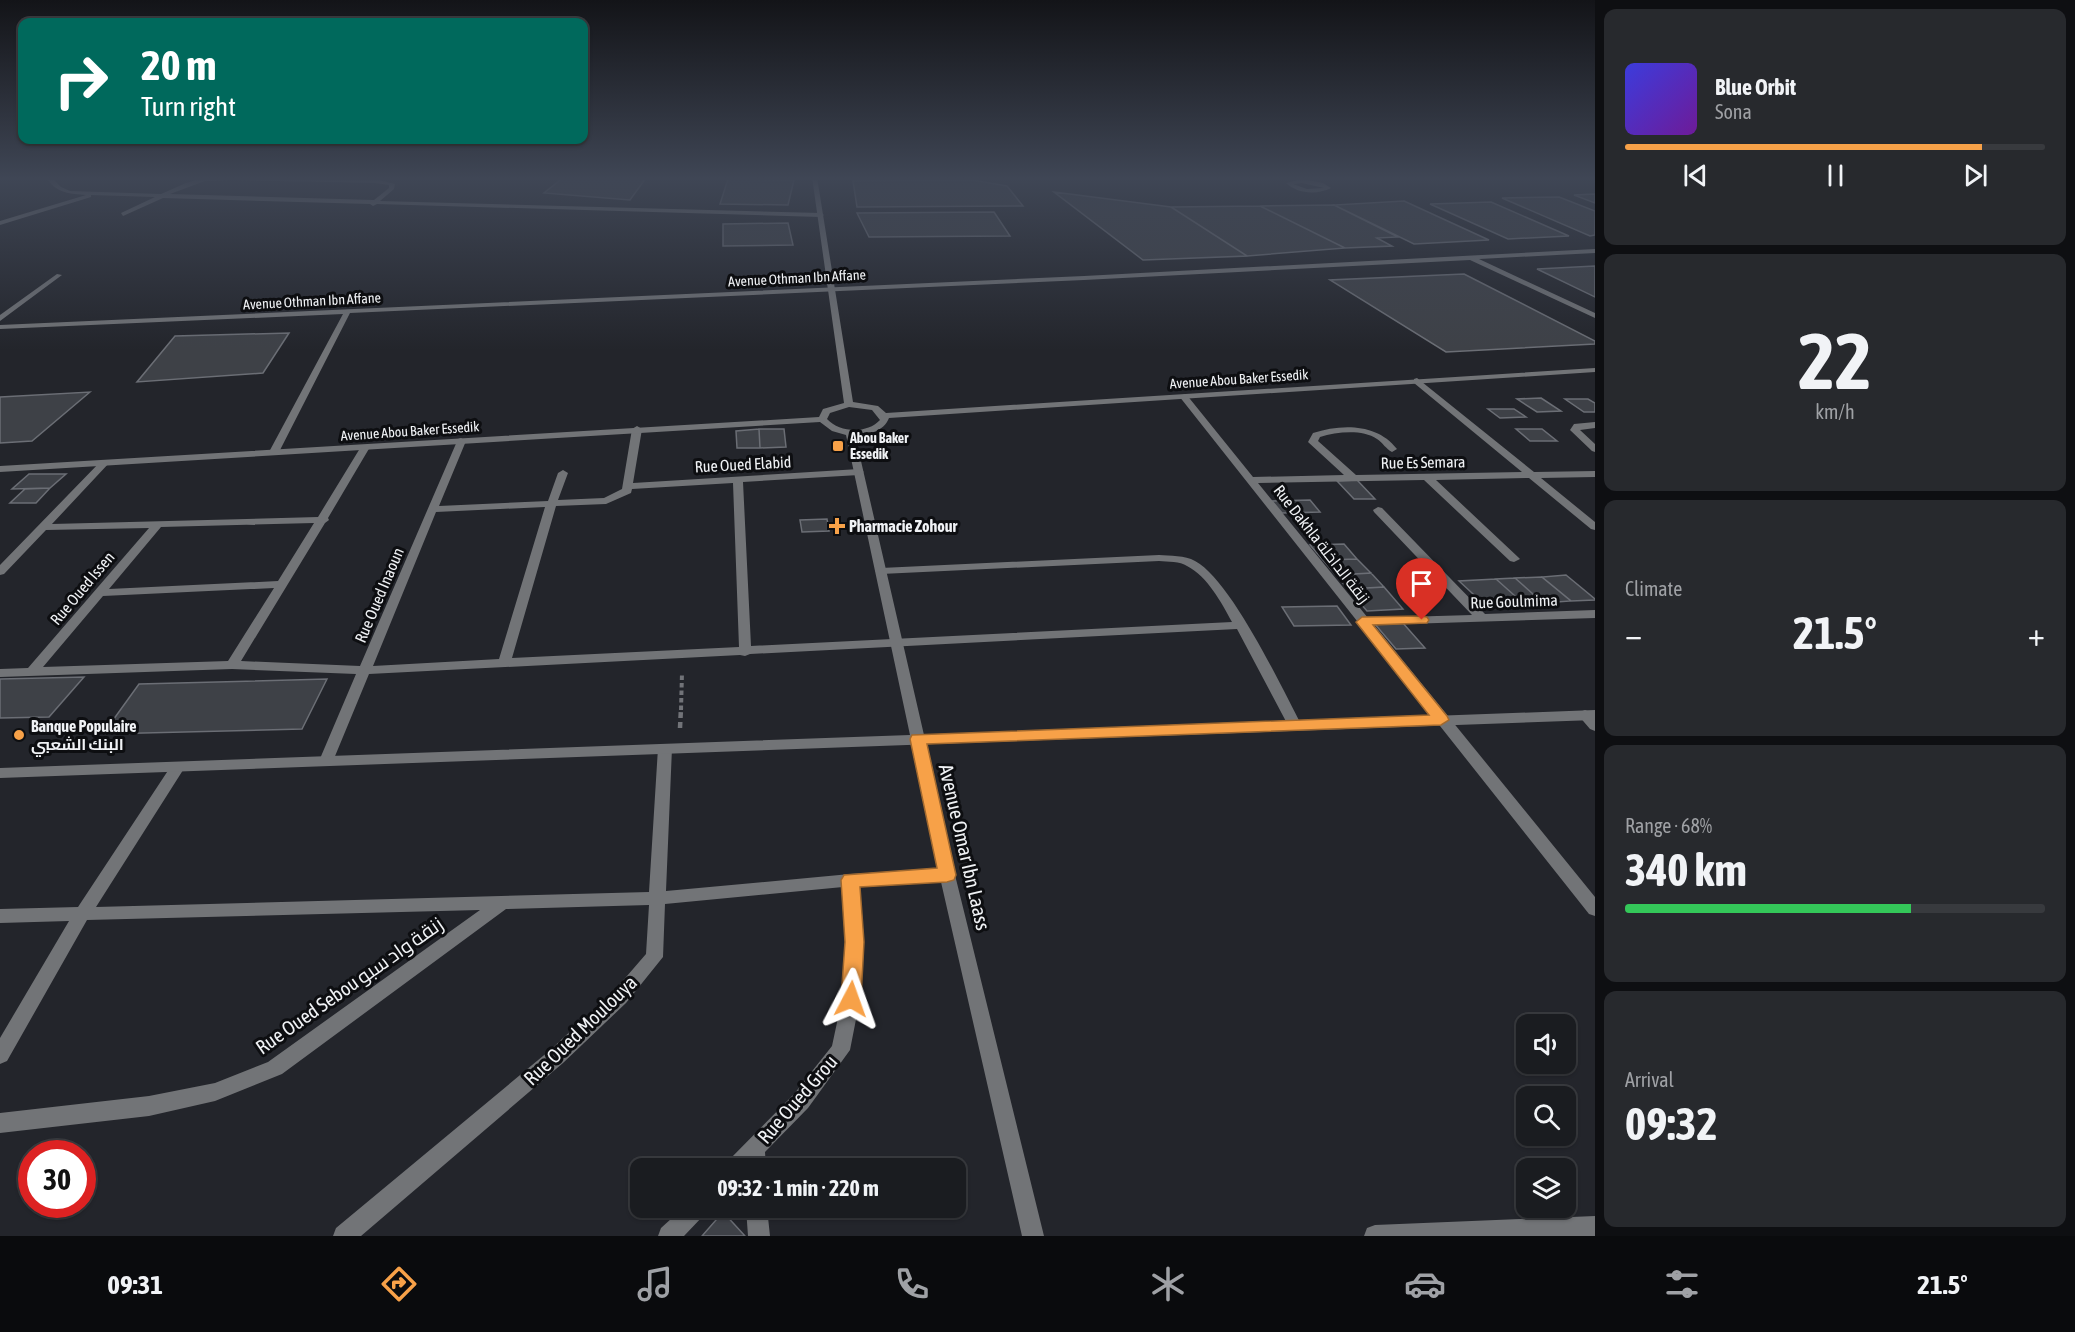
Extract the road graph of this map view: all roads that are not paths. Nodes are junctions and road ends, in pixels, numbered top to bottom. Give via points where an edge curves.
1 (824, 235) edge
2 (1595, 251) edge
3 (1471, 257) junction
4 (59, 275) dead end
5 (831, 288) junction
6 (348, 311) junction
7 (1595, 316) edge
8 (0, 319) edge
9 (0, 327) edge
10 (1595, 370) edge
11 (1417, 381) junction
12 (1183, 396) junction
13 (849, 404) junction
14 (884, 416) junction
15 (822, 419) junction
16 (1595, 424) edge
17 (637, 429) junction
18 (850, 432) junction
19 (461, 441) junction
20 (365, 447) junction
21 (1392, 449) dead end
22 (1595, 449) edge
23 (274, 452) junction
24 (105, 462) junction
25 (0, 469) edge
26 (859, 472) junction
27 (563, 473) dead end
28 (1595, 474) edge
29 (1530, 476) junction
30 (1427, 477) junction
31 (1353, 478) junction
32 (738, 480) junction
33 (1251, 480) junction
34 (628, 486) junction
35 (551, 505) junction
36 (433, 509) junction
37 (1378, 510) dead end
38 (324, 520) junction
39 (157, 525) junction
40 (43, 527) junction
41 (1595, 527) edge
42 (1514, 559) dead end
43 (881, 571) junction
44 (0, 572) edge
45 (281, 584) junction
46 (99, 593) junction
47 (1595, 614) edge
48 (1483, 619) junction
49 (1362, 622) junction
50 (1239, 625) junction
51 (898, 644) junction
52 (745, 651) junction
53 (505, 661) junction
54 (232, 665) junction
55 (366, 670) junction
56 (32, 672) junction
57 (0, 673) edge
58 (1590, 715) edge
59 (1441, 720) junction
60 (1295, 726) junction
61 (1595, 726) edge
62 (918, 739) junction
63 (672, 748) junction
64 (326, 761) junction
65 (178, 766) junction
66 (0, 773) edge
67 (947, 875) junction
68 (850, 880) junction
69 (657, 898) junction
70 (503, 902) junction
71 (1595, 909) edge
72 (82, 914) junction
73 (0, 916) edge
74 (0, 1055) edge
75 (0, 1123) edge
76 (755, 1158) edge
77 (687, 1218) edge
78 (758, 1218) edge
79 (1595, 1227) edge
80 (344, 1236) edge
81 (669, 1236) edge
82 (759, 1236) edge
83 (1034, 1236) edge
84 (1375, 1236) edge

1 - 5 street
2 - 3 street, Avenue Othman Ibn Affane
3 - 5 street, Avenue Othman Ibn Affane
3 - 7 street
4 - 8 street
5 - 6 street, Avenue Othman Ibn Affane
5 - 13 street
6 - 9 street, Avenue Othman Ibn Affane
6 - 23 street
10 - 11 street, Avenue Abou Baker Essedik
11 - 12 street, Avenue Abou Baker Essedik
11 - 29 street
12 - 14 street, Avenue Abou Baker Essedik
12 - 33 street, Rue Dakhla زنقة الداخلة
13 - 14 street via 875,408
13 - 15 street via 832,407
14 - 18 street via 877,428
15 - 17 street, Avenue Abou Baker Essedik
15 - 18 street via 831,428
16 - 22 street via 1577,426 1575,430
17 - 19 street, Avenue Abou Baker Essedik
17 - 34 street
18 - 26 street, Avenue Omar Ibn Laass
19 - 20 street, Avenue Abou Baker Essedik
19 - 36 street, Rue Oued Inaoun
20 - 23 street, Avenue Abou Baker Essedik
20 - 38 street
21 - 31 street via 1370,433 1332,431 1316,435 1313,442
23 - 24 street, Avenue Abou Baker Essedik
24 - 25 street, Avenue Abou Baker Essedik
24 - 40 street
26 - 32 street, Rue Oued Elabid
26 - 43 street, Avenue Omar Ibn Laass
27 - 35 street
28 - 29 street, Rue Es Semara
29 - 30 street, Rue Es Semara
29 - 41 street
30 - 31 street, Rue Es Semara
30 - 42 street
31 - 33 street, Rue Es Semara
32 - 34 street, Rue Oued Elabid
32 - 52 street
33 - 49 street, Rue Dakhla زنقة الداخلة
34 - 35 street via 620,496 606,501
35 - 36 street
35 - 53 street
36 - 55 street, Rue Oued Inaoun
37 - 48 street
38 - 39 street
38 - 45 street
39 - 40 street
39 - 46 street, Rue Oued Issen
40 - 44 street
43 - 50 street via 1177,560 1202,571
43 - 51 street, Avenue Omar Ibn Laass
45 - 46 street
45 - 54 street
46 - 56 street, Rue Oued Issen
47 - 48 street, Rue Goulmima
48 - 49 street, Rue Goulmima
49 - 59 street, Rue Dakhla زنقة الداخلة
50 - 51 street
50 - 60 street
51 - 52 street
51 - 62 street, Avenue Omar Ibn Laass
52 - 53 street
53 - 55 street
54 - 55 street
54 - 56 street
55 - 64 street, Rue Oued Inaoun
56 - 57 street
58 - 59 street
58 - 61 street
59 - 60 street
59 - 71 street, Rue Dakhla زنقة الداخلة
60 - 62 street
62 - 63 street
62 - 67 street, Avenue Omar Ibn Laass
63 - 64 street
63 - 69 street, Rue Oued Moulouya
64 - 65 street
65 - 66 street
65 - 72 street
67 - 68 street
67 - 83 street, Avenue Omar Ibn Laass
68 - 69 street
68 - 76 street, Rue Oued Grou via 855,942 851,999 841,1050
69 - 70 street
69 - 80 street, Rue Oued Moulouya via 654,957 620,997 556,1057
70 - 72 street
70 - 75 street, Rue Oued Sebou زنقة واد سبو via 275,1068 215,1092 149,1106
72 - 73 street
72 - 74 street
77 - 81 street
78 - 82 street
79 - 84 street

